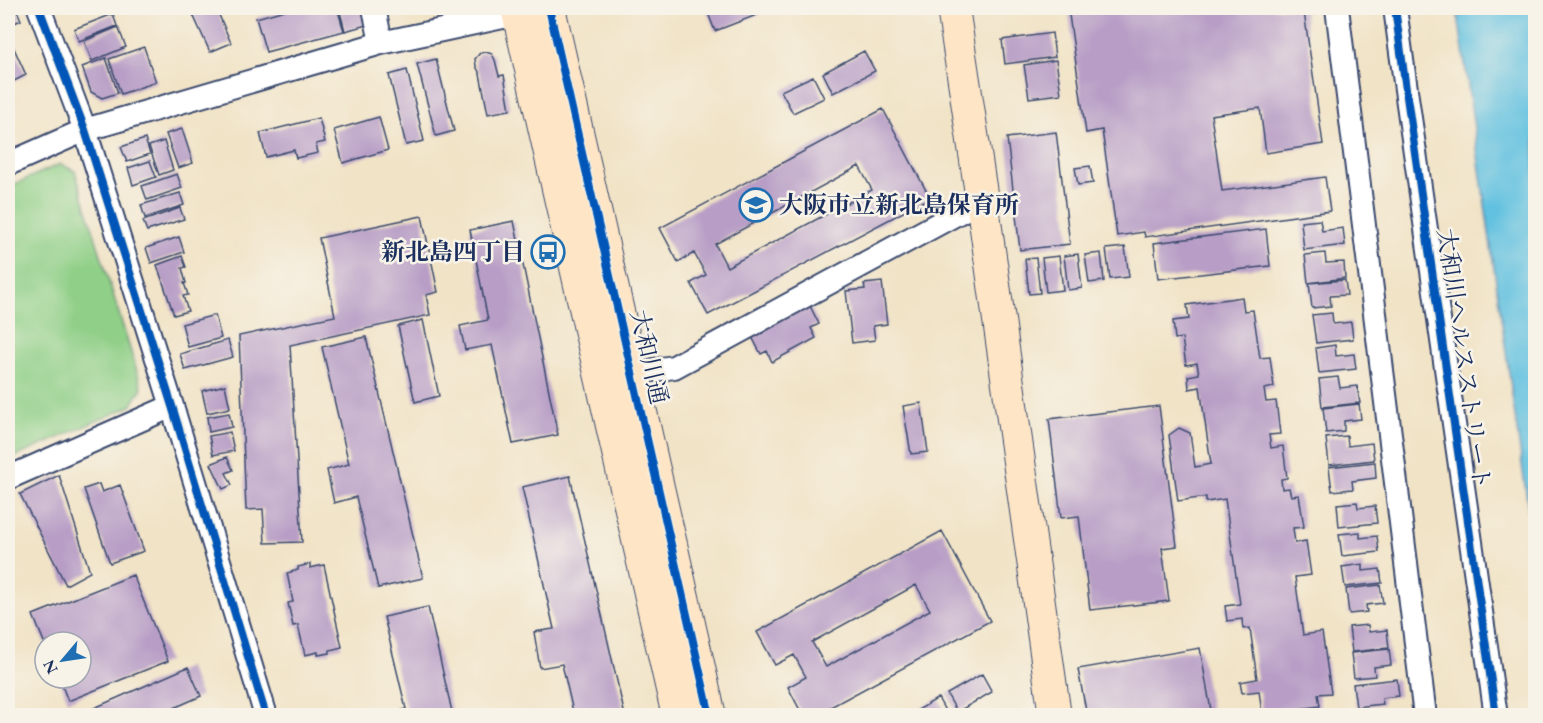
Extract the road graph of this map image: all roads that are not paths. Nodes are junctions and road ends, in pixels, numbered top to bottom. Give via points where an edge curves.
1 (39, 8) edge
2 (374, 8) edge
3 (549, 8) edge
4 (953, 8) edge
5 (1337, 8) edge
6 (1395, 8) edge
7 (526, 10) edge
8 (381, 43) junction
9 (85, 130) junction
10 (8, 164) edge
11 (982, 200) junction
12 (633, 373) junction
13 (172, 406) junction
14 (8, 478) edge
15 (266, 716) edge
16 (678, 716) edge
17 (710, 716) edge
18 (1055, 716) edge
19 (1425, 716) edge
20 (1496, 716) edge

1 - 9 street
2 - 8 street
3 - 12 street, 大和川通
4 - 11 street
5 - 19 street
6 - 20 street, 大和川ヘルスストリート
7 - 8 street
7 - 16 street
8 - 9 street
9 - 10 street
9 - 13 street
11 - 12 street via 674,367
11 - 18 street
12 - 17 street, 大和川通
13 - 14 street
13 - 15 street

